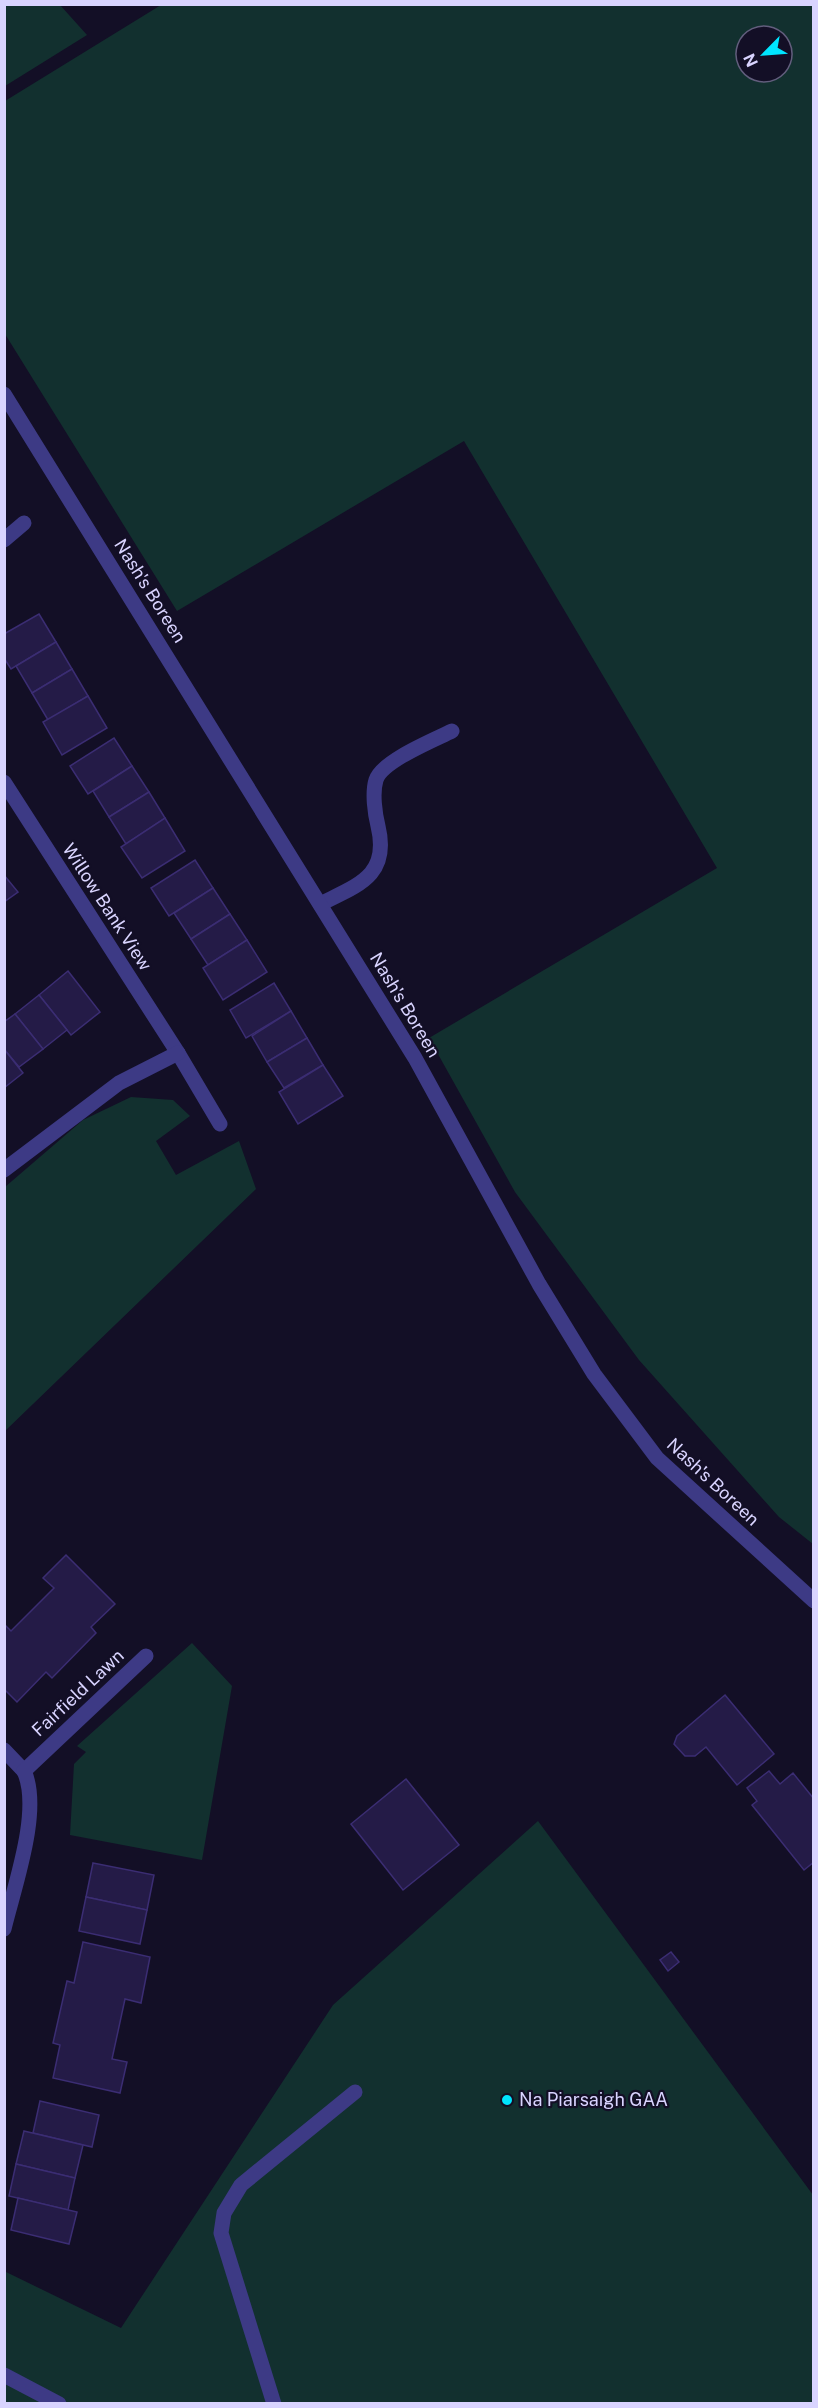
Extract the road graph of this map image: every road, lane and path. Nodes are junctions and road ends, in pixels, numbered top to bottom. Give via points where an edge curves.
1 (4, 394) edge
2 (24, 523) dead end
3 (4, 540) edge
4 (452, 731) dead end
5 (4, 782) edge
6 (320, 904) junction
7 (178, 1053) junction
8 (220, 1124) dead end
9 (4, 1170) edge
10 (813, 1601) edge
11 (146, 1656) dead end
12 (4, 1750) edge
13 (24, 1771) junction
14 (4, 1929) edge
15 (355, 2092) dead end
16 (4, 2375) edge
17 (59, 2403) edge
18 (274, 2403) edge

1 - 6 street, Nash's Boreen
2 - 3 street
4 - 6 street via 386,766 376,779 379,863 364,883
5 - 7 street, Willow Bank View
6 - 10 street, Nash's Boreen via 415,1058 539,1284 594,1374 657,1458
7 - 8 street, Willow Bank View
7 - 9 street via 119,1083
11 - 13 street, Fairfield Lawn
12 - 13 street
13 - 14 street via 30,1783 26,1834
15 - 18 street via 241,2185 224,2213 221,2233
16 - 17 street

